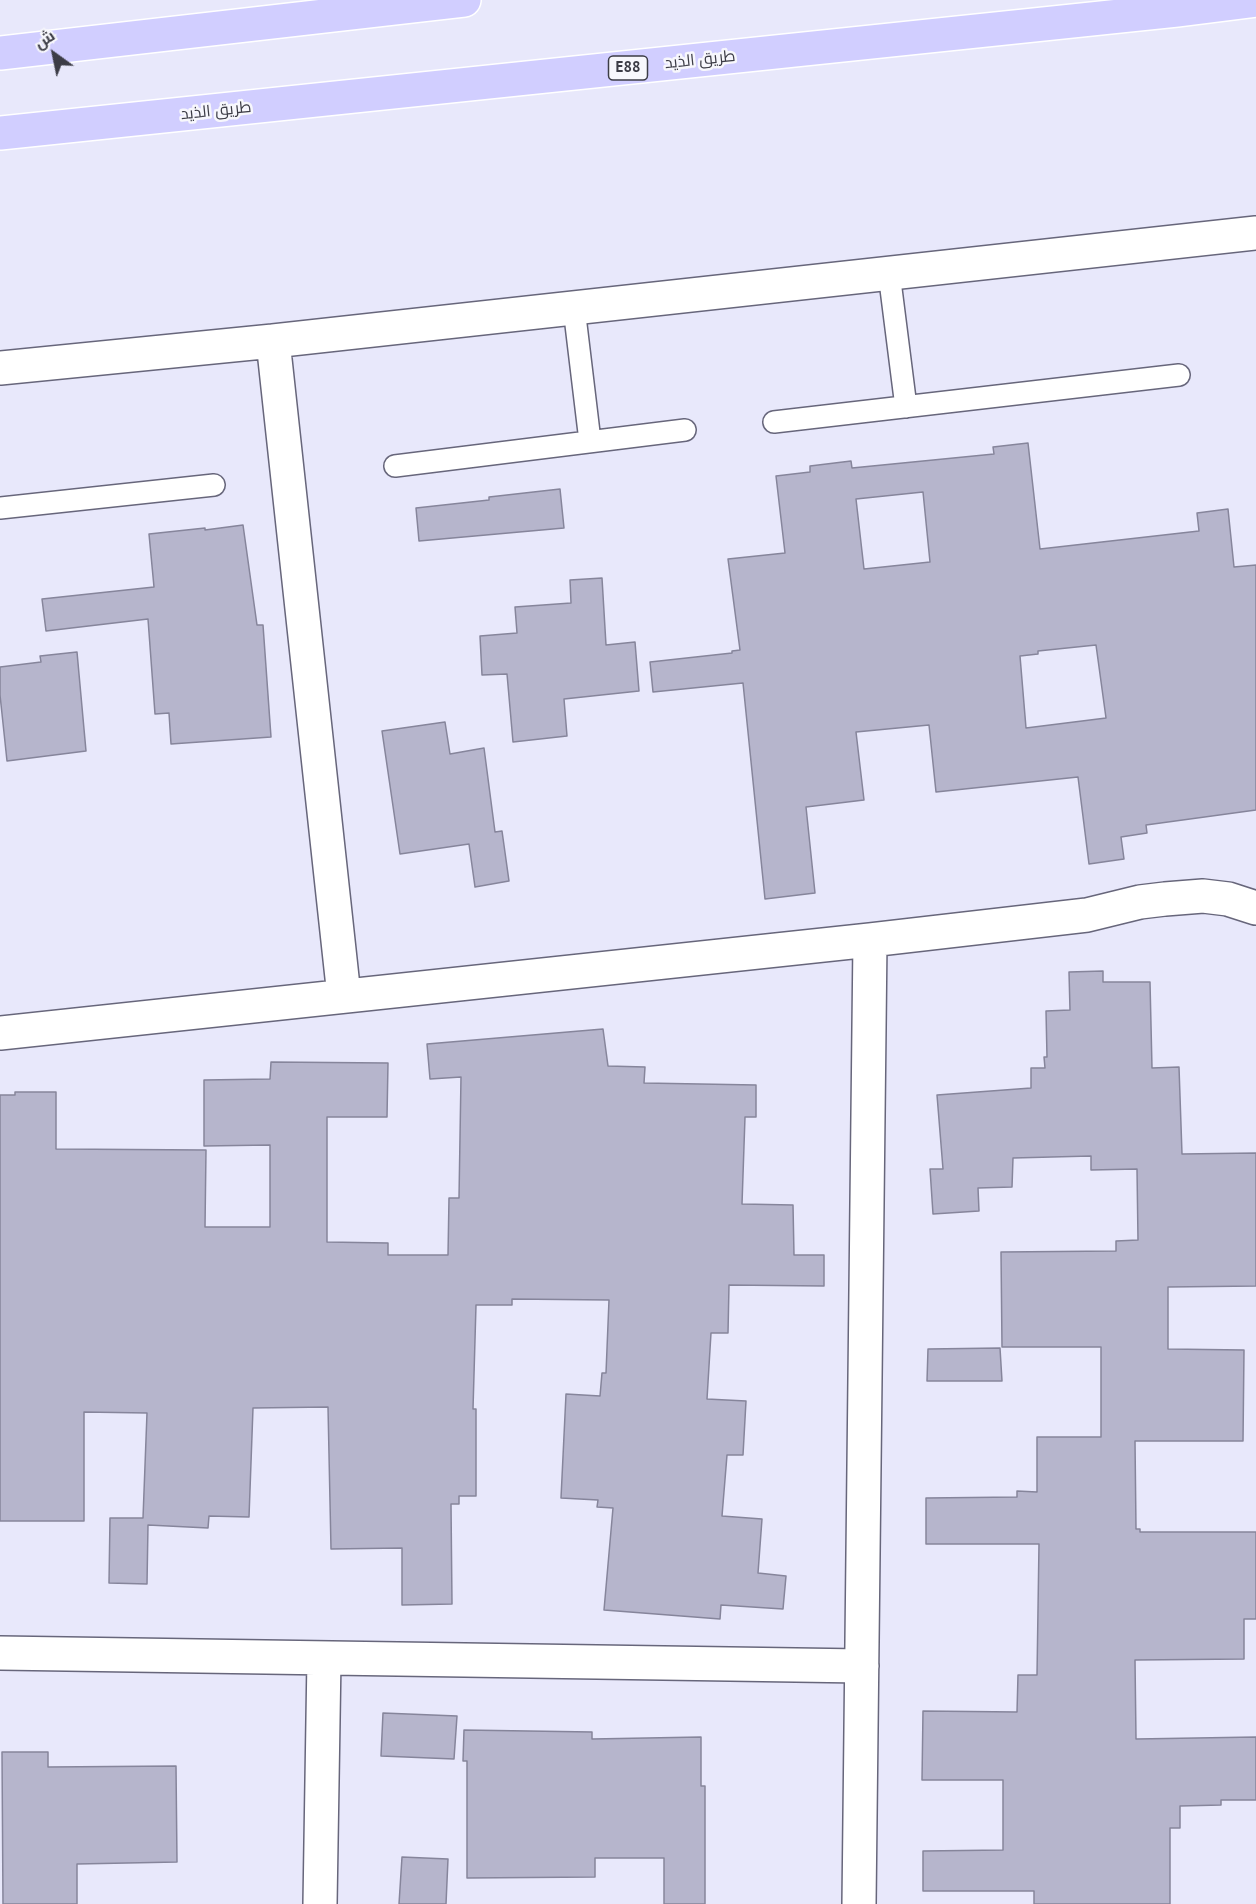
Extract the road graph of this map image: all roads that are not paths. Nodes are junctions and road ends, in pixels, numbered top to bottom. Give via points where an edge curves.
1 (464, 0) edge
2 (1256, 0) edge
3 (1177, 10) junction
4 (1256, 10) edge
5 (0, 53) edge
6 (0, 134) edge
7 (1256, 233) edge
8 (890, 273) junction
9 (574, 308) junction
10 (273, 341) junction
11 (0, 368) edge
12 (1179, 375) dead end
13 (906, 407) junction
14 (774, 422) dead end
15 (685, 430) dead end
16 (590, 441) junction
17 (395, 466) dead end
18 (214, 485) dead end
19 (0, 506) edge
20 (1256, 908) edge
21 (1087, 915) junction
22 (1256, 931) edge
23 (870, 940) junction
24 (345, 996) junction
25 (0, 1033) edge
26 (0, 1653) edge
27 (324, 1658) junction
28 (862, 1666) junction
29 (320, 1904) edge
30 (859, 1904) edge

1 - 5 highway
2 - 3 highway, طريق الذيد / E88
3 - 4 highway
3 - 6 highway, طريق الذيد / E88
7 - 8 street
8 - 9 street
8 - 13 lane
9 - 10 street
9 - 16 lane
10 - 11 street
10 - 24 street
12 - 13 lane
13 - 14 lane
15 - 16 lane
16 - 17 lane
18 - 19 lane
20 - 21 street via 1203,896 1140,902
21 - 22 street via 1196,917
21 - 23 street
23 - 24 street
23 - 28 street
24 - 25 street
26 - 27 street
27 - 28 street
27 - 29 street
28 - 30 street

